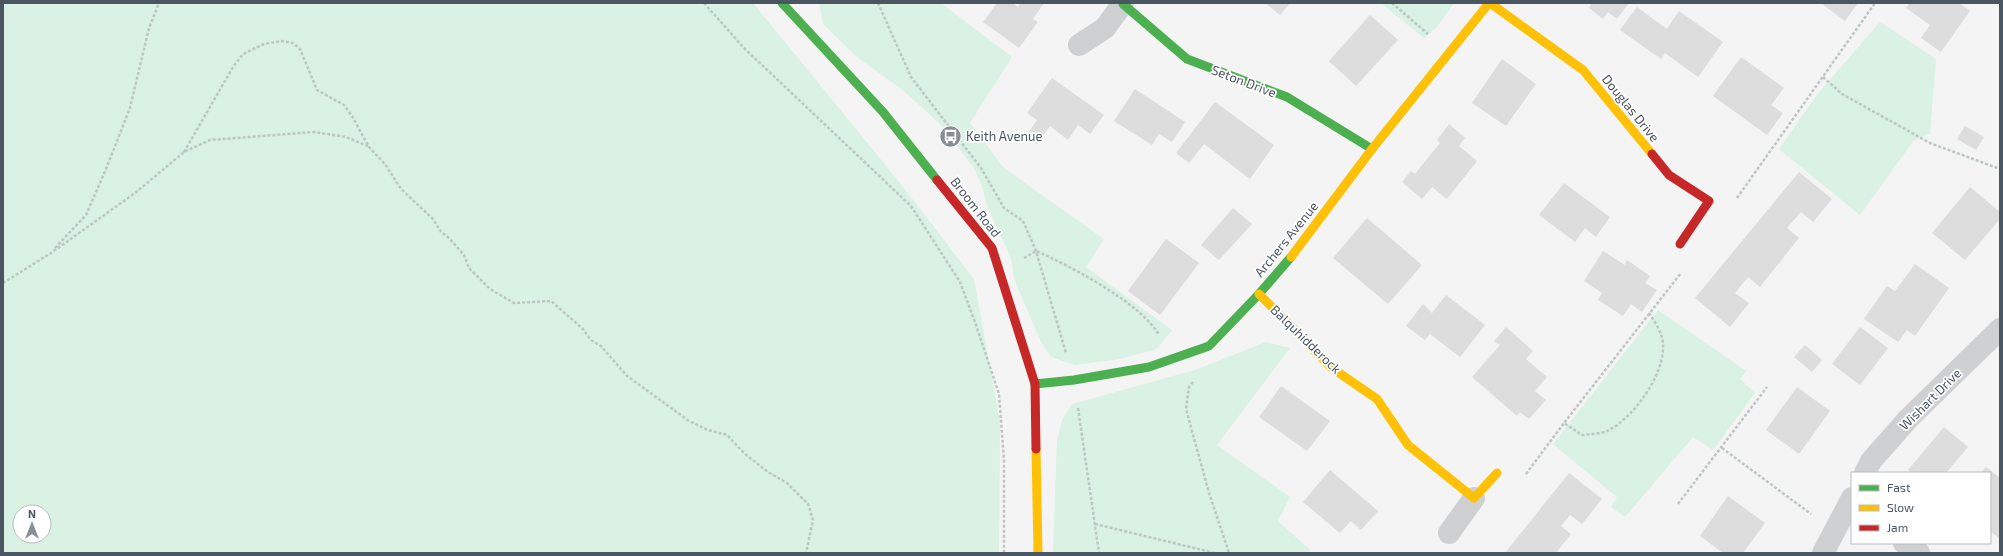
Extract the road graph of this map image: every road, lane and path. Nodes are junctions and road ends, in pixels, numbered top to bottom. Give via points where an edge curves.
1 (159, 3) edge
2 (704, 3) edge
3 (782, 3) edge
4 (1123, 3) edge
5 (1392, 3) edge
6 (1490, 3) edge
7 (1875, 3) edge
8 (1079, 45) dead end
9 (1450, 52) junction
10 (1823, 77) junction
11 (369, 147) junction
12 (1372, 149) junction
13 (184, 152) junction
14 (2000, 169) edge
15 (1733, 203) dead end
16 (1680, 244) dead end
17 (51, 253) junction
18 (1686, 267) dead end
19 (1000, 273) junction
20 (3, 283) edge
21 (1259, 294) junction
22 (1649, 313) junction
23 (2000, 329) edge
24 (1173, 359) junction
25 (1197, 376) dead end
26 (1035, 384) junction
27 (1767, 387) dead end
28 (1722, 448) junction
29 (1866, 472) edge
30 (1497, 473) dead end
31 (1474, 498) junction
32 (1678, 504) dead end
33 (1851, 505) edge
34 (1095, 524) dead end
35 (1835, 531) junction
36 (1449, 533) dead end
37 (1906, 544) edge
38 (806, 553) edge
39 (1004, 553) edge
40 (1038, 553) edge
41 (1215, 553) edge
42 (1229, 553) edge
43 (1823, 553) edge
44 (1919, 553) edge

1 - 17 path via 149,28 130,108 106,169 86,215
2 - 39 path via 744,48 911,206 960,282 999,394 1004,460
3 - 19 street, Broom Road via 883,112 992,248
4 - 8 street, Seton Drive via 1106,28
4 - 12 street, Seton Drive via 1187,59 1287,97
5 - 9 path
6 - 9 street, Archers Avenue
6 - 16 street, Douglas Drive via 1583,70 1669,175 1708,201
7 - 10 path
9 - 12 street, Archers Avenue
10 - 14 path via 1842,94 1930,143
10 - 15 path
11 - 13 path via 346,137 314,132 210,140
11 - 13 path via 344,105 317,90 300,49 294,43 282,41 264,44 243,54 232,67
11 - 38 path via 385,164 401,189 433,219 441,232 464,255 469,268 490,289 514,303 551,301 583,329 591,340 601,346 627,376 689,420 708,430 727,435 762,468 787,484 808,504 813,520
12 - 21 street, Archers Avenue via 1299,247
13 - 17 path via 135,193
17 - 20 path
18 - 22 path
19 - 24 path via 1036,251 1066,264 1114,294 1154,325
19 - 26 street, Broom Road
21 - 24 street, Archers Avenue via 1209,346
21 - 31 street, Balquhidderock via 1332,368 1377,399 1408,446
22 - 22 path via 1657,324 1663,343 1661,366 1633,412 1606,431 1582,435 1564,423
23 - 29 street, Wishart Drive via 1908,419 1871,461
24 - 26 street, Archers Avenue via 1148,367
25 - 42 path via 1189,387 1186,409
26 - 40 street, Broom Road
27 - 28 path
28 - 32 path
28 - 35 path
30 - 31 street
31 - 36 street
33 - 35 street
34 - 41 path
35 - 43 street
37 - 44 street

